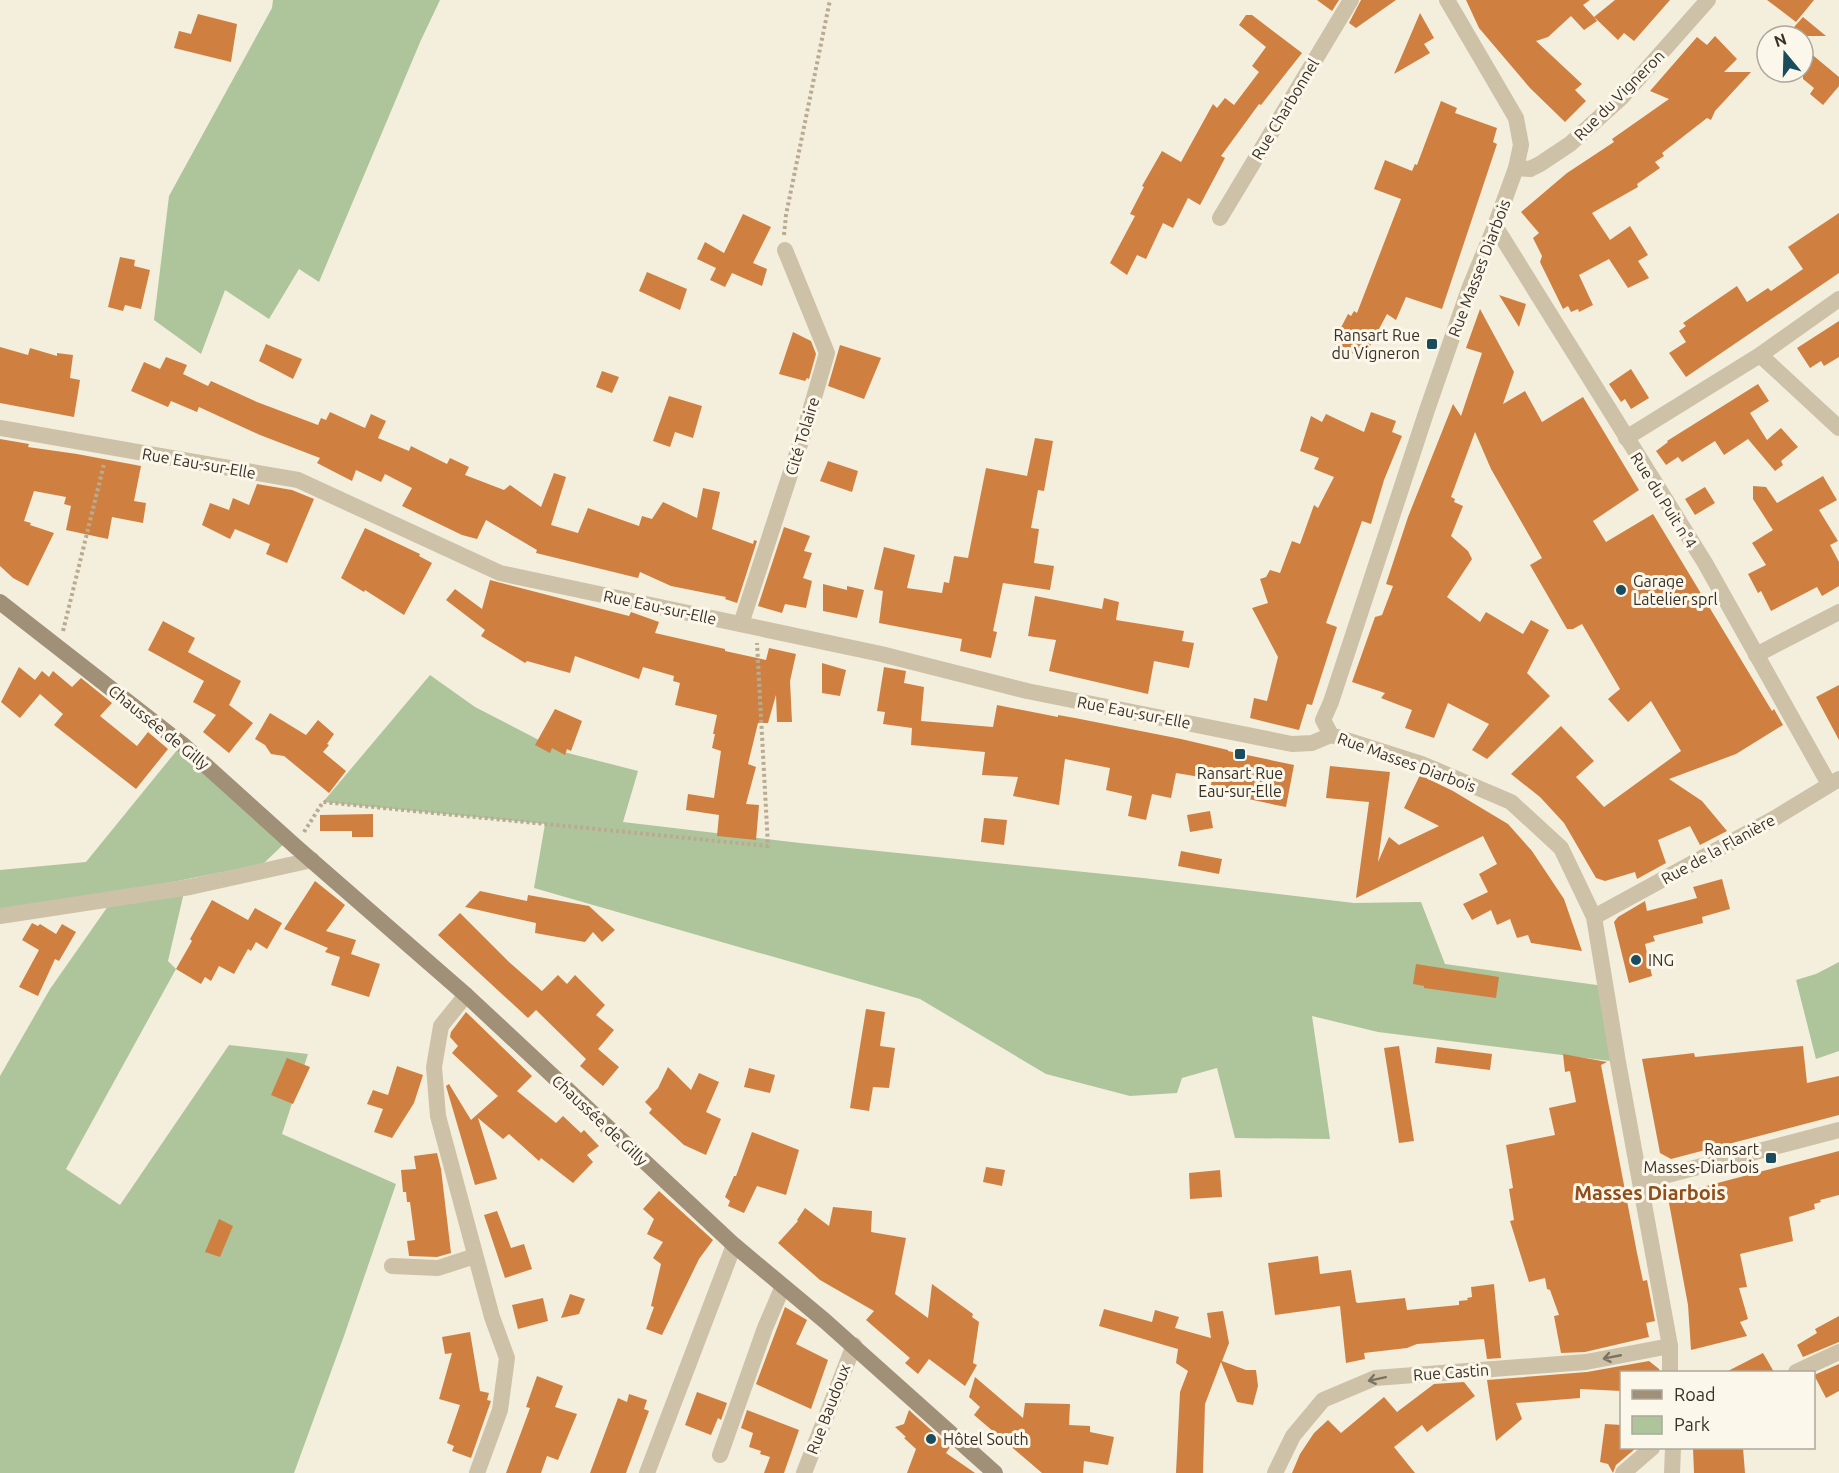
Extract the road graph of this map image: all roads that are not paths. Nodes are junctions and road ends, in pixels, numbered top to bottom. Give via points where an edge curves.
1 (1351, 0) edge
2 (1447, 0) edge
3 (1708, 0) edge
4 (1516, 168) junction
5 (1220, 218) dead end
6 (1496, 226) junction
7 (785, 250) road end
8 (1839, 299) edge
9 (1760, 355) junction
10 (0, 428) edge
11 (1839, 428) edge
12 (1626, 438) junction
13 (0, 602) edge
14 (1839, 612) edge
15 (748, 626) junction
16 (1756, 655) junction
17 (1331, 735) junction
18 (1834, 782) edge
19 (312, 860) junction
20 (0, 916) edge
21 (1594, 917) junction
22 (466, 995) junction
23 (1839, 1130) edge
24 (1641, 1182) junction
25 (734, 1245) junction
26 (475, 1256) junction
27 (392, 1266) dead end
28 (783, 1286) junction
29 (854, 1346) junction
30 (1670, 1346) junction
31 (1839, 1352) edge
32 (1670, 1371) edge
33 (1798, 1371) edge
34 (1651, 1449) edge
35 (1672, 1449) edge
36 (720, 1455) dead end
37 (477, 1473) edge
38 (647, 1473) edge
39 (804, 1473) edge
40 (995, 1473) edge
41 (1275, 1473) edge
42 (1623, 1473) edge
43 (1672, 1473) edge

1 - 5 street, Rue Charbonnel
2 - 4 street via 1516,118 1521,145
3 - 4 street, Rue du Vigneron via 1622,97 1570,144 1540,164
4 - 6 street, Rue Masses Diarbois
6 - 12 street, Rue du Puit n°4
6 - 17 street, Rue Masses Diarbois via 1458,322 1323,720
7 - 15 street, Cité Tolaire via 827,353
8 - 9 street, Rue du Puit n°4
9 - 11 street
9 - 12 street, Rue du Puit n°4
10 - 15 street, Rue Eau-sur-Elle via 298,480 500,573
12 - 16 street, Rue du Puit n°4 via 1705,563
13 - 19 main road, Chaussée de Gilly via 182,744
14 - 16 street
15 - 17 street, Rue Eau-sur-Elle via 881,654 1026,691 1292,744 1312,743
16 - 18 street, Rue du Puit n°4
17 - 21 street, Rue Masses Diarbois via 1422,764 1511,802 1561,848
18 - 21 street, Rue de la Flanière
19 - 20 street via 190,887
19 - 22 main road, Chaussée de Gilly
21 - 24 street, Rue Masses Diarbois
22 - 25 main road, Chaussée de Gilly
22 - 26 street via 441,1026 434,1067 438,1116
23 - 24 street
24 - 30 street, Rue Masses Diarbois
25 - 28 main road, Chaussée de Gilly
25 - 38 street
26 - 27 street via 438,1268
26 - 37 street via 507,1358 500,1410
28 - 29 main road, Chaussée de Gilly
28 - 36 street
29 - 39 street, Rue Baudoux
29 - 40 main road, Chaussée de Gilly
30 - 32 street, Rue Masses Diarbois
30 -> 41 street, Rue Castin via 1586,1362 1375,1378 1323,1400 1293,1436
31 - 33 street
34 - 42 street
35 - 43 street

